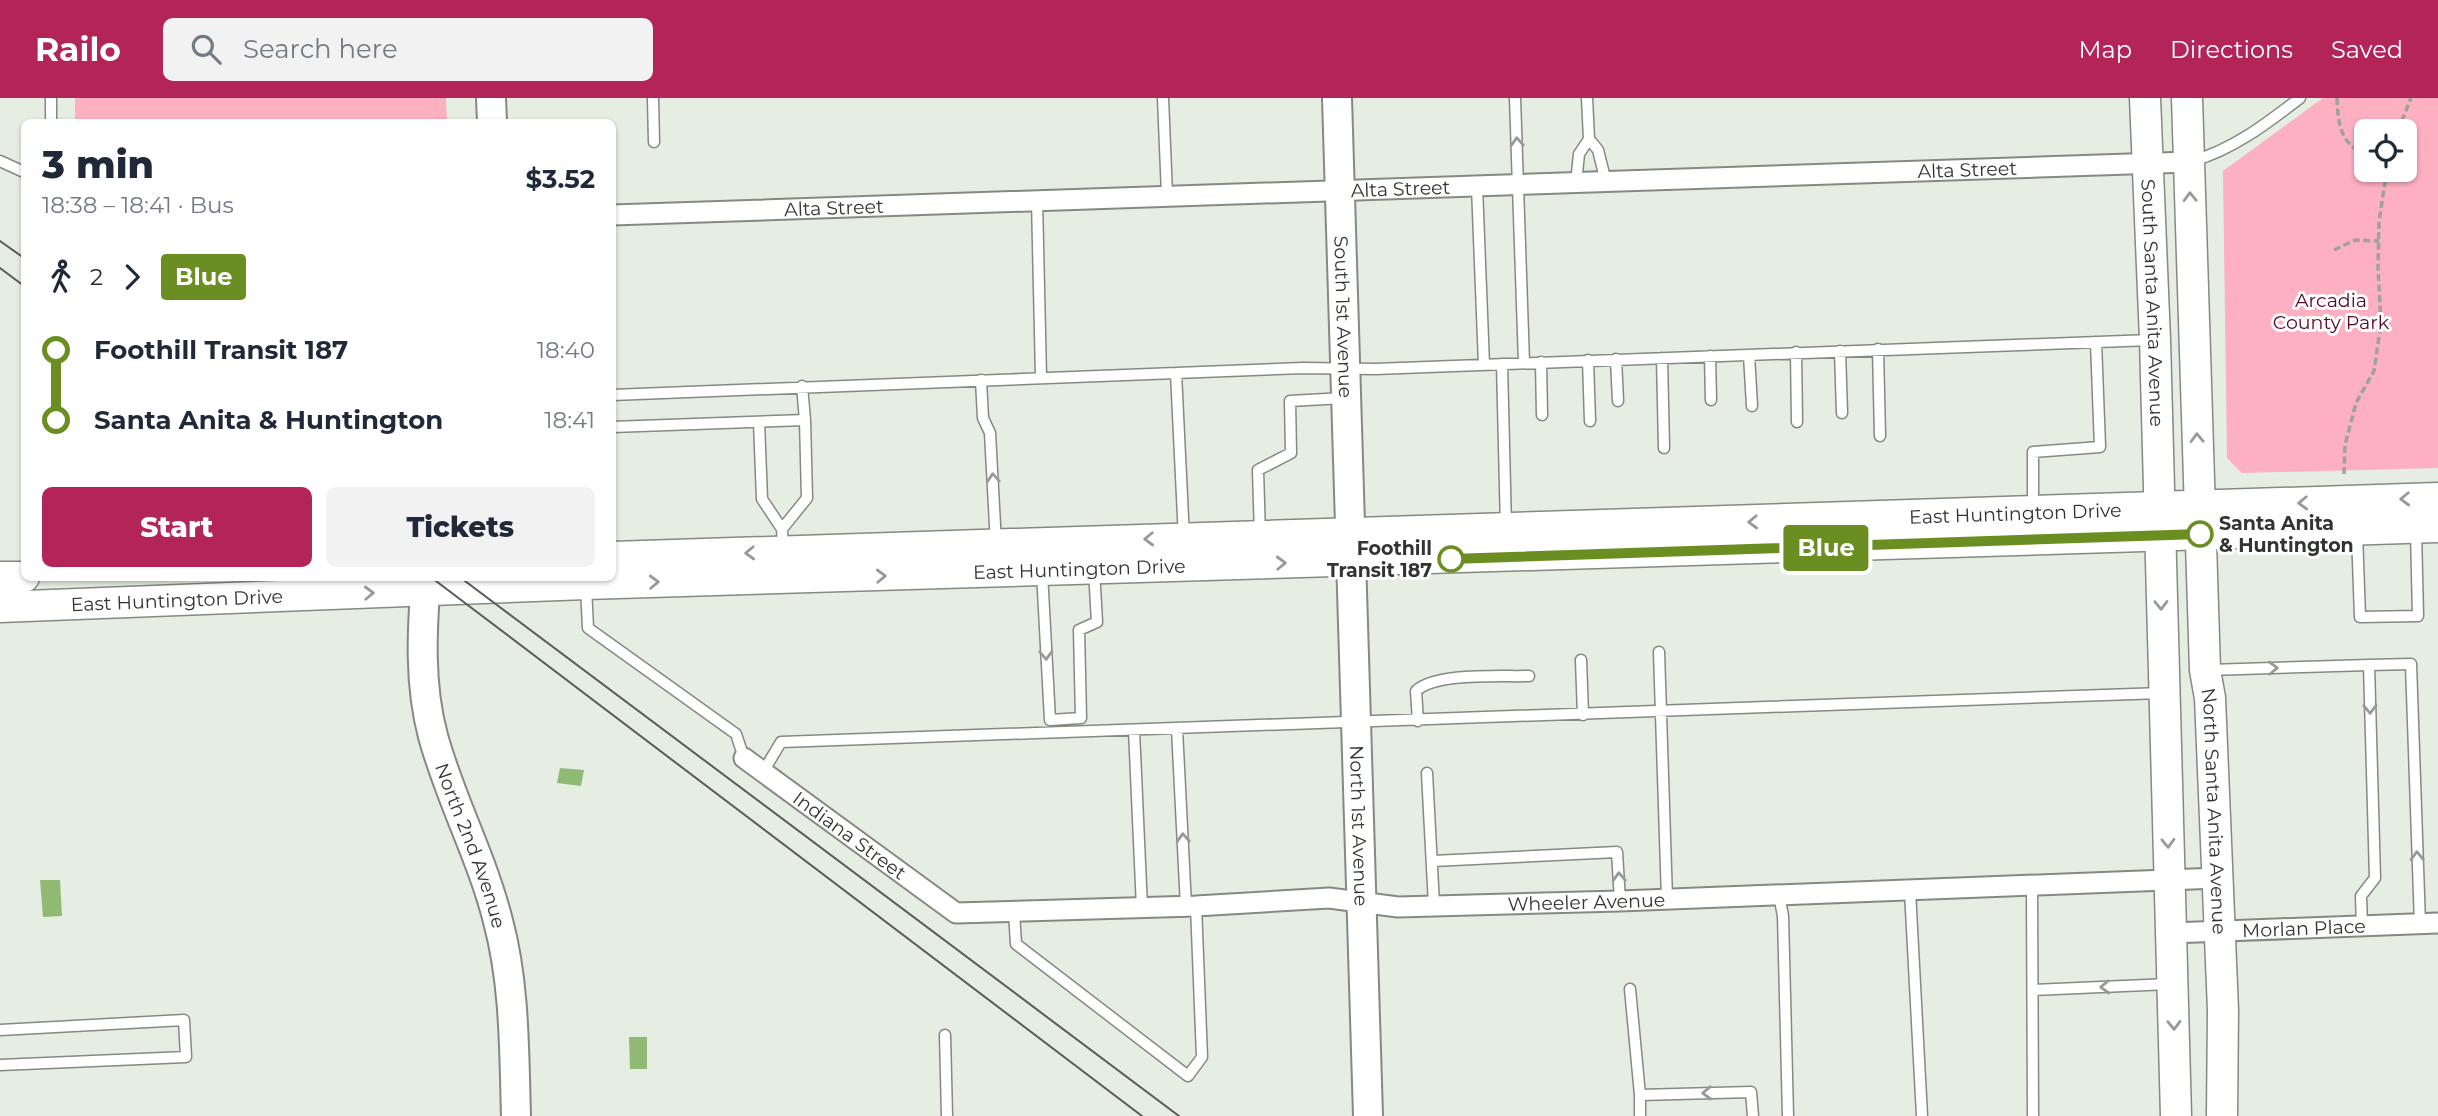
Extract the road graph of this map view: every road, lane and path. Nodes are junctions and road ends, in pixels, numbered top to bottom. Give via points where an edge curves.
1 (51, 98) edge
2 (491, 98) edge
3 (653, 98) edge
4 (1163, 98) edge
5 (1337, 98) edge
6 (1515, 98) edge
7 (1587, 98) edge
8 (2145, 98) edge
9 (2187, 98) edge
10 (2300, 98) edge
11 (2337, 98) edge
12 (2411, 98) edge
13 (51, 119) edge
14 (492, 119) edge
15 (2403, 119) edge
16 (1589, 139) junction
17 (654, 142) dead end
18 (2354, 150) edge
19 (0, 161) edge
20 (2189, 162) junction
21 (2147, 163) junction
22 (21, 172) edge
23 (1606, 182) junction
24 (2386, 182) edge
25 (1576, 183) junction
26 (1519, 186) junction
27 (1477, 187) junction
28 (1340, 190) junction
29 (1167, 195) junction
30 (1037, 200) junction
31 (616, 215) edge
32 (2379, 241) junction
33 (2334, 250) dead end
34 (2155, 340) junction
35 (2096, 342) junction
36 (1878, 349) junction
37 (1840, 351) junction
38 (1796, 352) junction
39 (1749, 355) junction
40 (1710, 356) junction
41 (1662, 358) junction
42 (1616, 359) junction
43 (1588, 360) junction
44 (1541, 362) junction
45 (1524, 363) junction
46 (1502, 364) junction
47 (1484, 365) junction
48 (1343, 367) junction
49 (1176, 373) junction
50 (1041, 377) junction
51 (981, 380) junction
52 (802, 386) junction
53 (616, 395) edge
54 (1344, 398) junction
55 (1711, 400) dead end
56 (1618, 401) dead end
57 (1752, 406) dead end
58 (1842, 413) dead end
59 (1542, 415) dead end
60 (805, 420) junction
61 (1590, 421) dead end
62 (759, 422) junction
63 (1797, 422) dead end
64 (616, 427) edge
65 (1880, 436) dead end
66 (1664, 447) dead end
67 (2344, 474) dead end
68 (2438, 498) edge
69 (2033, 512) junction
70 (2200, 520) junction
71 (2159, 522) junction
72 (2427, 528) edge
73 (2357, 530) junction
74 (1506, 532) junction
75 (1260, 536) junction
76 (1184, 538) junction
77 (783, 540) junction
78 (996, 545) junction
79 (1348, 548) junction
80 (616, 557) edge
81 (21, 577) edge
82 (0, 578) edge
83 (1094, 580) junction
84 (1042, 581) junction
85 (425, 584) edge
86 (586, 584) junction
87 (0, 607) edge
88 (1659, 652) dead end
89 (1581, 660) dead end
90 (2369, 665) junction
91 (2205, 670) junction
92 (1529, 676) dead end
93 (2163, 693) junction
94 (1661, 712) junction
95 (1583, 715) junction
96 (1418, 721) junction
97 (1354, 724) junction
98 (1177, 729) junction
99 (1134, 730) junction
100 (744, 758) joint
101 (764, 772) junction
102 (1427, 773) dead end
103 (1433, 861) junction
104 (2218, 878) junction
105 (2169, 881) junction
106 (2032, 887) junction
107 (1910, 891) junction
108 (1779, 895) junction
109 (1667, 899) junction
110 (1620, 901) junction
111 (1362, 902) junction
112 (1434, 905) junction
113 (1191, 906) junction
114 (1142, 908) junction
115 (1014, 912) junction
116 (956, 913) joint
117 (2429, 923) edge
118 (2362, 927) junction
119 (2220, 931) junction
120 (2171, 933) junction
121 (2173, 984) junction
122 (1630, 989) dead end
123 (2033, 990) junction
124 (0, 1030) edge
125 (945, 1035) dead end
126 (0, 1065) edge
127 (1640, 1095) junction
128 (516, 1116) edge
129 (947, 1116) edge
130 (1368, 1116) edge
131 (1640, 1116) edge
132 (1753, 1116) edge
133 (1788, 1116) edge
134 (1922, 1116) edge
135 (2033, 1116) edge
136 (2176, 1116) edge
137 (2222, 1116) edge

1 - 13 lane
2 - 14 street
3 - 17 lane
4 - 29 lane
5 - 28 street, South 1st Avenue
26 -> 6 lane
7 - 16 lane
8 - 21 main road, South Santa Anita Avenue
9 - 20 main road
10 - 20 lane via 2217,154
11 - 18 path via 2342,133
12 - 15 path
16 - 23 lane via 1598,149
16 - 25 lane via 1578,154
19 - 22 lane
20 - 21 street, Alta Street
70 -> 20 main road
21 - 23 street, Alta Street
21 - 34 main road, South Santa Anita Avenue
23 - 25 street, Alta Street
24 - 32 path
25 - 26 street, Alta Street
26 - 27 street, Alta Street
26 - 45 lane
27 - 28 street, Alta Street
27 - 47 lane
28 - 29 street, Alta Street
28 - 48 street, South 1st Avenue
29 - 30 street, Alta Street
30 - 31 street, Alta Street
30 - 50 lane
32 - 33 path via 2355,240
32 - 67 path via 2381,323 2374,371 2356,403 2345,445
34 - 35 lane
34 - 71 main road, South Santa Anita Avenue
35 - 36 lane
35 - 69 lane via 2099,447 2033,452
36 - 37 lane
36 - 65 lane
37 - 38 lane
37 - 58 lane
38 - 39 lane
38 - 63 lane
39 - 40 lane
39 - 57 lane
40 - 41 lane
40 - 55 lane
41 - 42 lane
41 - 66 lane
42 - 43 lane
42 - 56 lane
43 - 44 lane
43 - 61 lane
44 - 45 lane
44 - 59 lane
45 - 46 lane
46 - 47 lane
46 - 74 lane
47 - 48 lane
48 - 49 lane
48 - 54 street, South 1st Avenue
49 - 50 lane
49 - 76 lane
50 - 51 lane
51 - 52 lane
78 -> 51 lane via 990,433 983,418
52 - 53 lane
52 - 60 lane
54 - 75 lane via 1290,401 1291,453 1258,470
54 - 79 street, South 1st Avenue
60 - 62 lane
60 - 77 lane via 807,498
62 - 64 lane
62 - 77 lane via 762,499
68 -> 70 main road
69 - 71 main road, East Huntington Drive
69 -> 74 main road, East Huntington Drive
70 - 71 main road
70 - 73 main road
70 - 91 main road, North Santa Anita Avenue
71 - 79 main road, East Huntington Drive
71 -> 93 main road
72 - 73 main road
72 - 73 lane via 2418,616 2360,617
74 - 79 main road, East Huntington Drive
75 - 76 main road, East Huntington Drive
75 - 79 main road, East Huntington Drive
76 -> 78 main road, East Huntington Drive
77 - 78 main road, East Huntington Drive
77 -> 80 main road, East Huntington Drive
83 -> 79 main road, East Huntington Drive
79 - 97 street, North 1st Avenue
81 - 82 main road
83 - 84 main road, East Huntington Drive
84 -> 83 lane via 1050,720 1082,718 1079,631 1097,622
86 -> 84 main road, East Huntington Drive
85 - 86 main road, East Huntington Drive
87 -> 85 main road, East Huntington Drive
85 - 128 street, North 2nd Avenue via 422,680 433,735 499,922 512,1006
86 - 100 lane via 588,628 736,734
88 - 94 lane
89 - 95 lane
91 -> 90 lane
117 -> 90 lane via 2411,664
90 -> 118 lane via 2375,878 2361,896
91 - 104 main road, North Santa Anita Avenue
92 - 96 lane via 1423,684 1416,691
93 - 94 lane
93 -> 105 main road
94 - 95 lane
94 - 109 lane
95 - 96 lane
96 - 97 lane
97 - 98 lane
97 - 111 street, North 1st Avenue
98 - 99 lane
113 -> 98 lane
99 - 101 lane via 781,742
99 - 114 lane
100 - 101 street, Indiana Street
101 - 116 street, Indiana Street
102 - 103 lane
110 -> 103 lane via 1617,852
103 - 112 lane
104 - 105 street, Wheeler Avenue
104 - 119 main road, North Santa Anita Avenue
105 - 106 street, Wheeler Avenue
105 - 120 main road
106 - 107 street, Wheeler Avenue
106 - 123 lane
107 - 108 street, Wheeler Avenue
107 - 134 lane
108 - 109 street, Wheeler Avenue
108 - 133 lane
109 - 110 street, Wheeler Avenue
110 - 112 street, Wheeler Avenue
111 - 112 street, Wheeler Avenue
111 - 113 street, Wheeler Avenue via 1329,898
111 - 130 street, North 1st Avenue
113 - 114 street, Wheeler Avenue
113 - 115 lane via 1202,1057 1188,1076 1016,944
114 - 115 street, Wheeler Avenue
115 - 116 street, Wheeler Avenue
117 - 118 street, Morlan Place
118 - 119 street, Morlan Place
119 - 120 street, Morlan Place
119 - 137 main road, North Santa Anita Avenue
120 - 121 main road
121 -> 123 lane
121 -> 136 main road
122 - 127 lane
123 - 135 lane
124 - 126 lane via 184,1020 186,1056
125 - 129 lane
127 - 131 lane
132 -> 127 lane via 1751,1092

